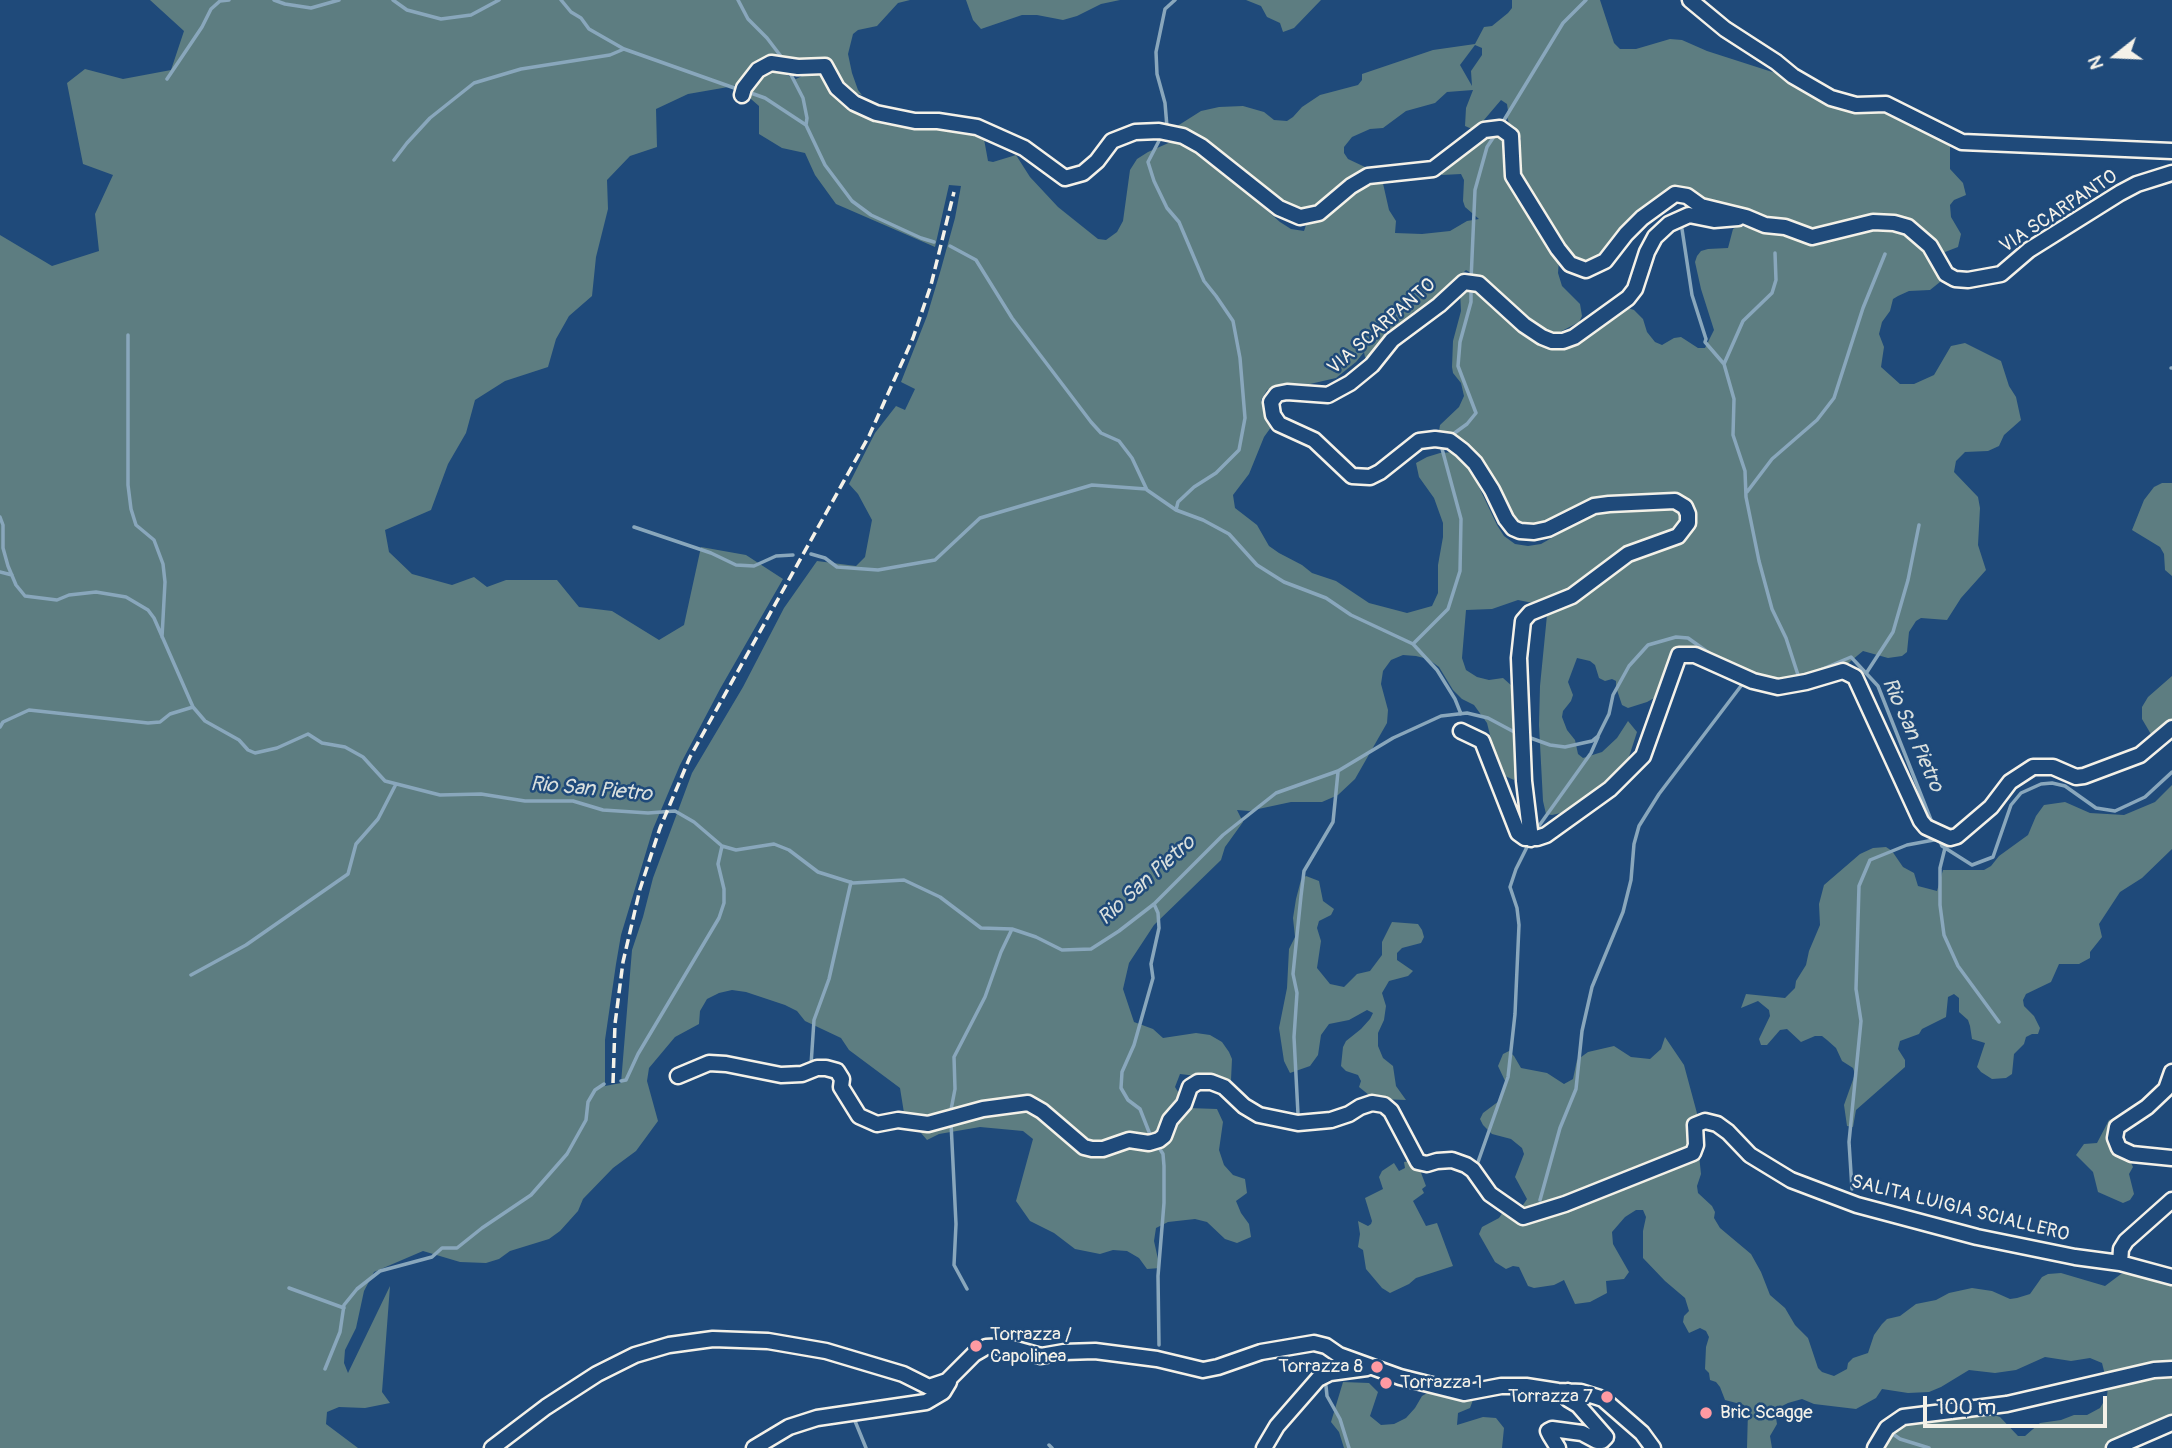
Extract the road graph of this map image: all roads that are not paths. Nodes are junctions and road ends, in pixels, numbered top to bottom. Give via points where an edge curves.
1 (1690, 0) edge
2 (742, 95) dead end
3 (2172, 151) edge
4 (2172, 173) edge
5 (1746, 217) junction
6 (2172, 728) edge
7 (1461, 732) dead end
8 (1531, 838) junction
9 (2172, 1072) edge
10 (678, 1076) dead end
11 (2172, 1158) edge
12 (2172, 1200) edge
13 (2120, 1263) junction
14 (2172, 1277) edge
15 (2172, 1369) edge
16 (1385, 1372) junction
17 (954, 1375) junction
18 (1568, 1391) junction
19 (2172, 1423) edge
20 (492, 1448) edge
21 (754, 1448) edge
22 (1264, 1448) edge
23 (1558, 1448) edge
24 (1653, 1448) edge
25 (1875, 1448) edge
26 (2114, 1448) edge

1 - 3 street via 1724,29 1831,98 1856,105 1886,104 1962,142
2 - 5 street, VIA SCARPANTO via 758,70 771,63 825,66 837,89 854,103 915,121 977,127 1024,148 1065,178 1083,173 1112,141 1135,132 1183,136 1279,208 1300,217 1319,213 1368,176 1433,169 1484,130 1500,128 1511,136 1513,176 1558,249 1570,264 1586,270 1605,261 1626,234 1675,194
4 - 5 street, VIA SCARPANTO via 2120,193 2029,250 2001,274 1968,280 1946,274 1930,246 1908,227 1894,223 1873,222 1812,236
5 - 8 street, VIA SCARPANTO via 1714,220 1689,215 1669,225 1647,251 1628,298 1574,337 1563,341 1542,337 1479,284 1464,282 1392,340 1350,383 1328,395 1277,394 1271,402 1273,415 1285,428 1314,440 1346,472 1359,477 1380,472 1419,441 1450,441 1475,463 1506,519 1520,531 1548,529 1587,509 1609,504 1675,501 1685,507 1688,523 1678,536 1628,554 1572,596 1530,613 1523,621 1519,659
6 - 8 street via 2140,755 2084,776 2033,767 2010,782 1991,807 1957,836 1944,837 1921,821 1855,677 1836,671 1778,687 1695,655 1679,655 1643,756 1610,789 1546,835
7 - 8 street via 1482,741 1514,827
9 - 11 street via 2166,1089 2117,1127 2115,1138 2119,1147 2132,1154
10 - 13 street, SALITA LUIGIA SCIALLERO via 709,1063 781,1075 826,1068 842,1079 841,1087 859,1116 877,1124 944,1122 983,1109 1028,1103 1084,1147 1093,1149 1129,1140 1159,1140 1198,1082 1224,1087 1259,1115 1298,1123 1331,1120 1372,1103 1384,1105 1418,1161 1452,1160 1466,1165 1490,1194 1523,1217 1565,1205 1693,1153 1695,1125 1706,1121 1717,1124 1750,1155 1791,1180 1857,1205 1977,1237
12 - 13 street via 2126,1241
13 - 14 street, SALITA LUIGIA SCIALLERO
15 - 25 street via 2007,1405 1903,1417 1887,1428
16 - 17 street via 1314,1343 1261,1352 1203,1370 1095,1351 1041,1356 1005,1346 986,1347
16 - 18 street via 1464,1393 1510,1385
16 - 22 street via 1363,1368 1318,1379 1276,1426
17 - 20 street via 929,1387 903,1374 826,1351 768,1341 713,1339 669,1345 597,1374
17 - 21 street via 943,1392 926,1402 817,1418 789,1427
18 - 23 street via 1568,1399 1606,1437 1597,1441 1582,1433 1552,1429 1549,1435
18 - 24 street via 1603,1399
19 - 26 street

